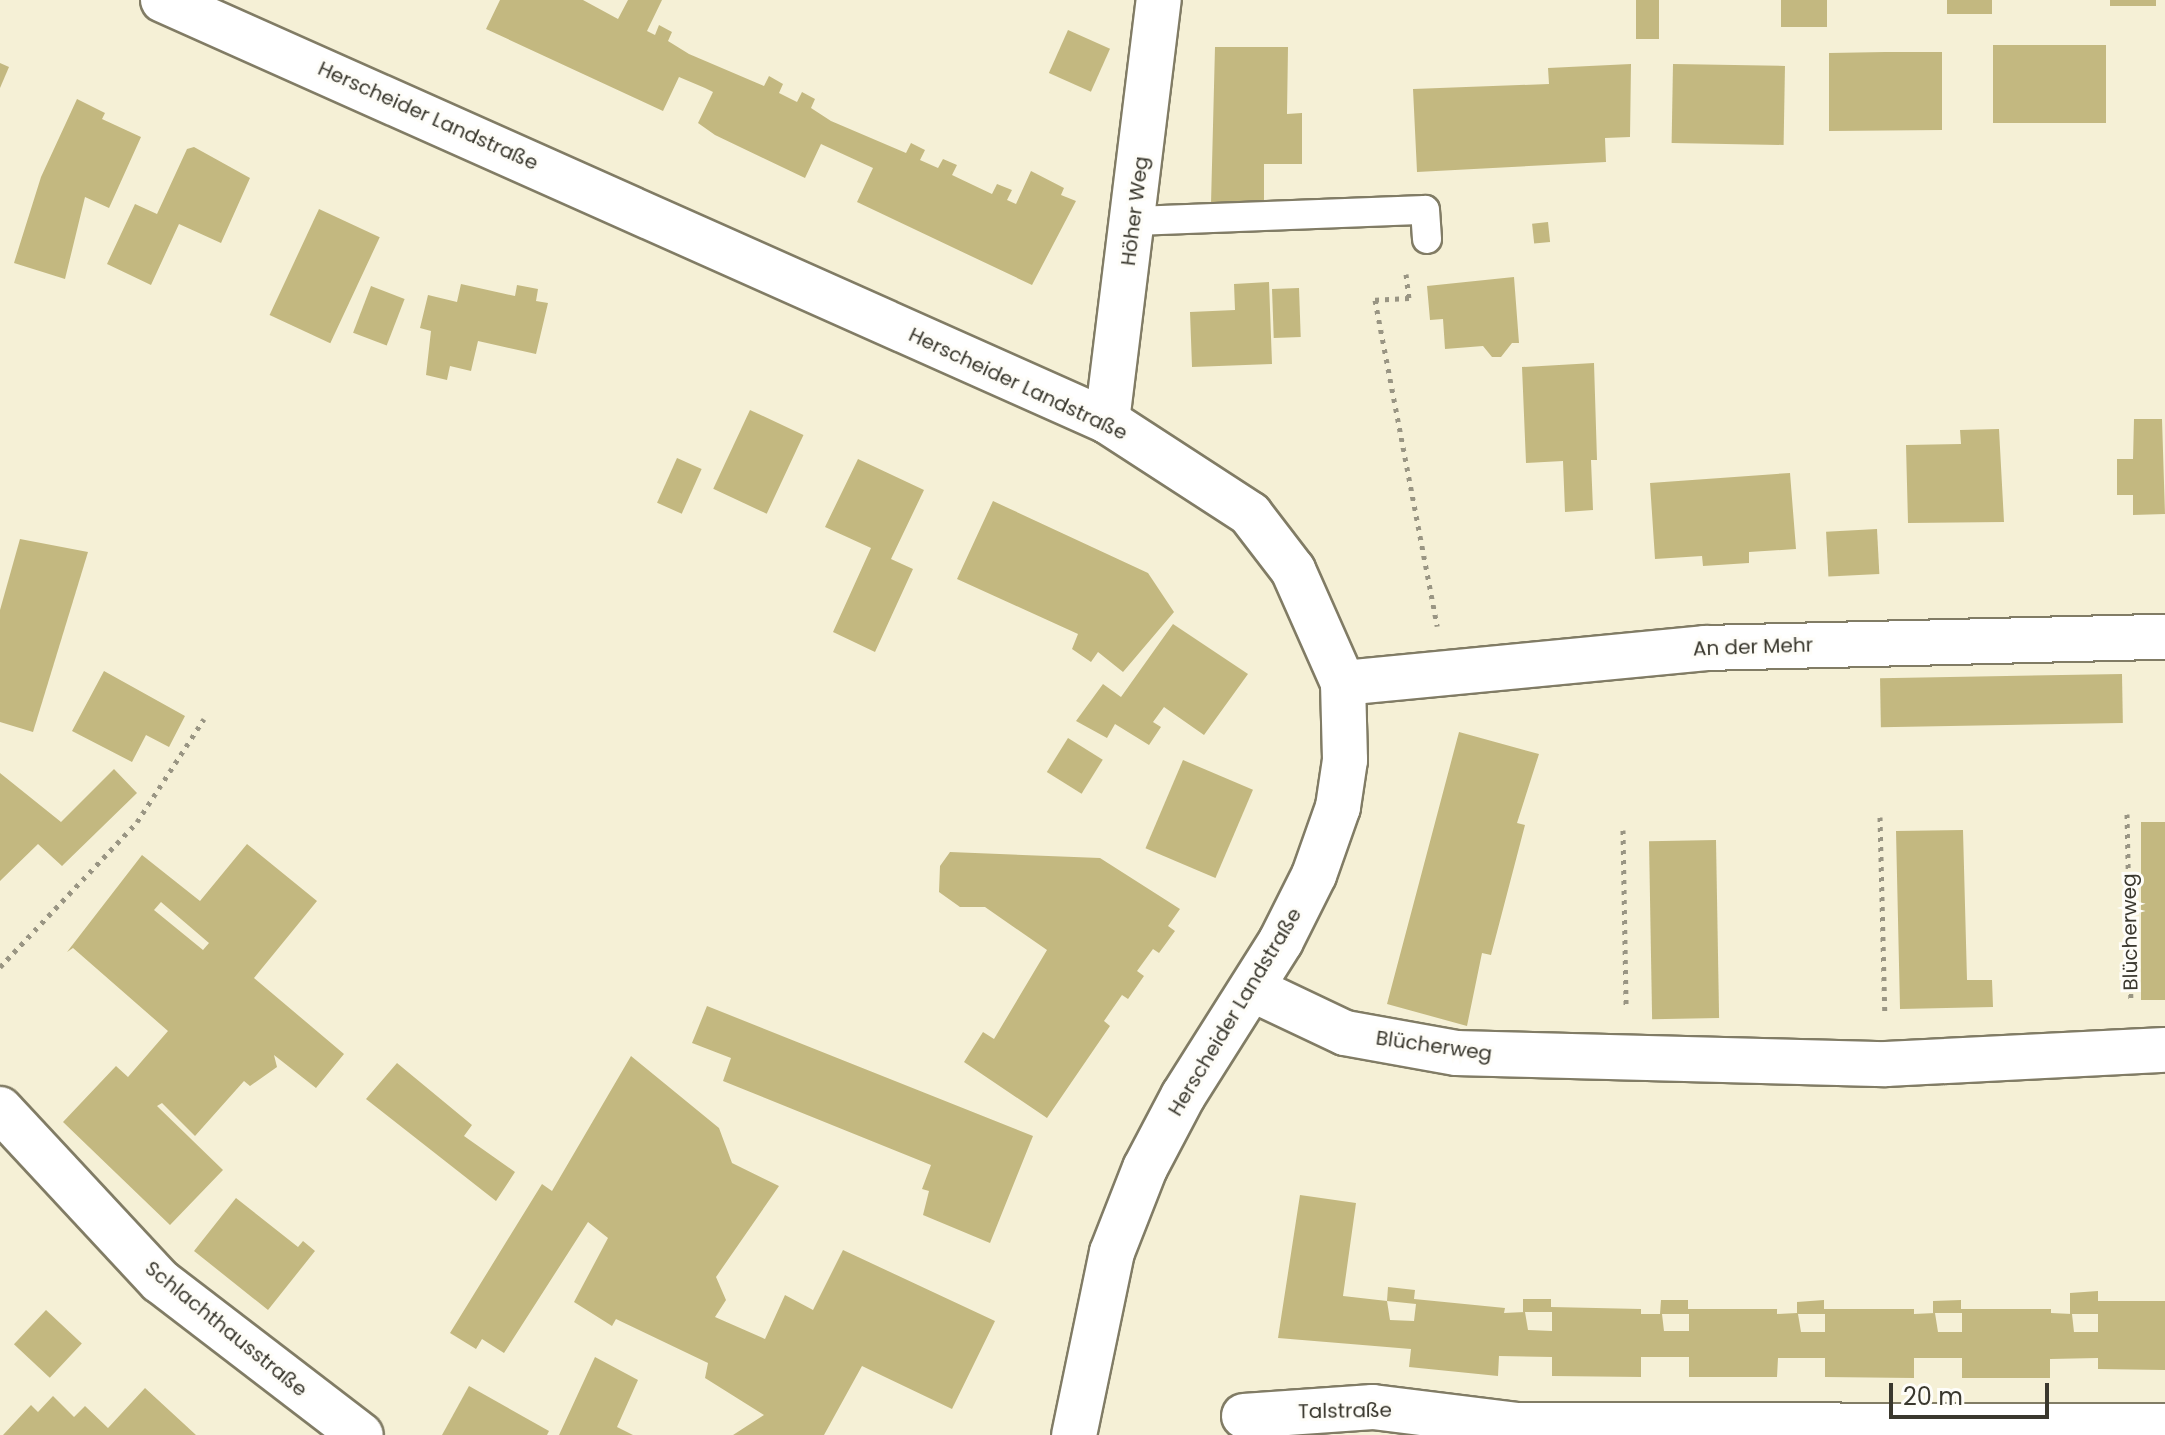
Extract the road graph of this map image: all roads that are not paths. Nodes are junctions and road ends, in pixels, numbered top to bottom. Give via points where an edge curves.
1 (163, 0) edge
2 (1159, 0) edge
3 (1135, 221) junction
4 (1427, 239) road end
5 (1107, 421) junction
6 (2165, 637) edge
7 (1343, 683) junction
8 (1252, 989) junction
9 (2148, 1050) edge
10 (0, 1109) edge
11 (1244, 1416) dead end
12 (2165, 1426) edge
13 (361, 1435) edge
14 (1074, 1435) edge

1 - 5 street, Herscheider Landstraße
2 - 3 street, Höher Weg
3 - 4 lane via 1425,210
3 - 5 street, Höher Weg
5 - 7 street, Herscheider Landstraße via 1250,514 1293,570
6 - 7 street, An der Mehr via 1705,648
7 - 8 street, Herscheider Landstraße via 1345,760 1338,807 1314,875
8 - 9 street, Blücherweg via 1345,1033 1456,1053 1886,1064
8 - 14 street, Herscheider Landstraße via 1145,1168 1112,1252
10 - 13 street, Schlachthausstraße via 160,1281
11 - 12 street, Talstraße via 1373,1407 1518,1425

